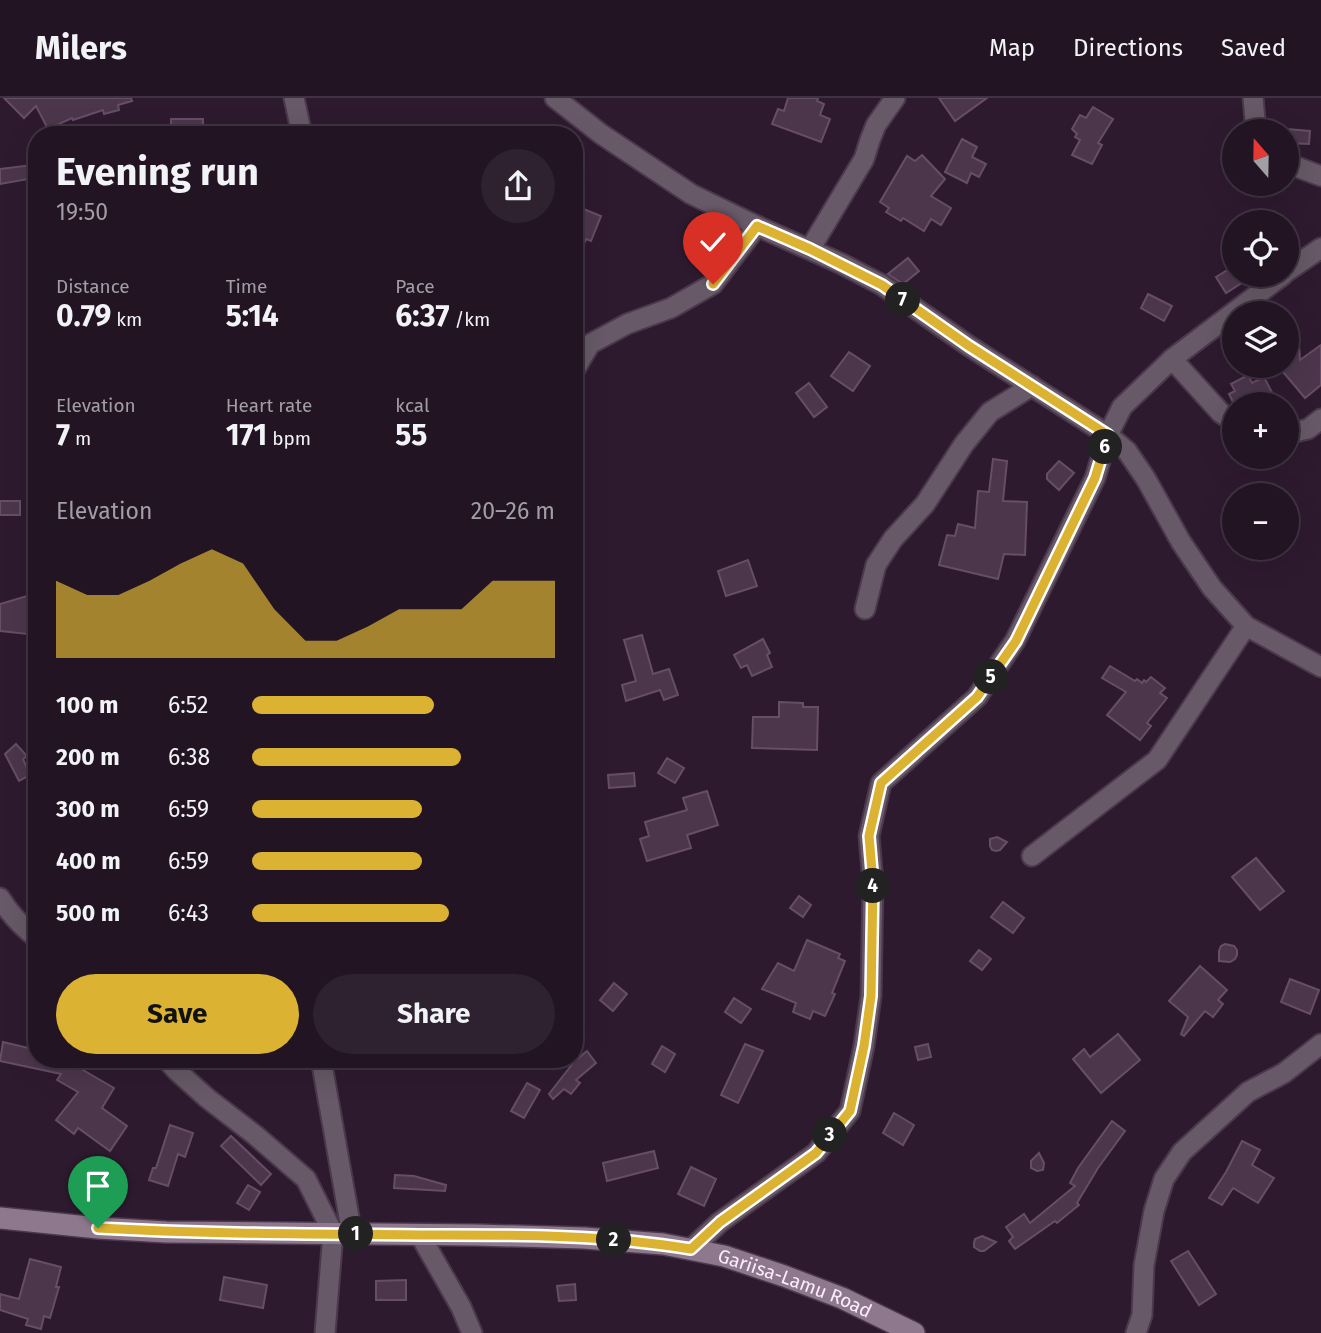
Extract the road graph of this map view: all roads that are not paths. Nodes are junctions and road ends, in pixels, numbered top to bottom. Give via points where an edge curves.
1 (294, 98) edge
2 (555, 98) edge
3 (895, 98) edge
4 (1253, 98) edge
5 (1255, 119) edge
6 (300, 126) edge
7 (1299, 168) edge
8 (1321, 176) edge
9 (757, 226) junction
10 (1321, 248) edge
11 (810, 249) junction
12 (1299, 264) edge
13 (1268, 287) edge
14 (583, 347) edge
15 (1172, 359) junction
16 (1032, 386) junction
17 (1222, 414) edge
18 (1321, 419) edge
19 (1299, 431) edge
20 (1108, 435) junction
21 (865, 609) dead end
22 (1247, 626) junction
23 (1321, 667) edge
24 (1032, 856) dead end
25 (0, 898) edge
26 (28, 932) edge
27 (1321, 1044) edge
28 (174, 1068) edge
29 (322, 1068) edge
30 (0, 1218) edge
31 (343, 1234) junction
32 (420, 1235) junction
33 (691, 1249) junction
34 (325, 1333) edge
35 (472, 1333) edge
36 (914, 1333) edge
37 (1136, 1333) edge

1 - 6 street
2 - 9 street via 691,194
3 - 11 street
4 - 5 street
7 - 8 street
9 - 11 street
9 - 14 street via 713,284
10 - 12 street
11 - 16 street via 882,285
13 - 15 street
15 - 17 street
15 - 20 street via 1122,407
16 - 20 street
16 - 21 street via 990,412 964,444 925,504 876,565
18 - 19 street
20 - 22 street via 1146,478 1212,588
20 - 33 street via 1095,478 1016,641 977,697 881,783 869,836 871,996 850,1111 816,1153 720,1222
22 - 23 street
22 - 24 street via 1157,760
25 - 26 street
27 - 37 street via 1284,1073 1248,1092 1182,1152 1164,1179 1144,1265 1142,1315
28 - 31 street via 306,1179
29 - 31 street
30 - 31 street, Gariisa-Lamu Road via 166,1232
31 - 32 street, Gariisa-Lamu Road
31 - 34 street
32 - 33 street, Gariisa-Lamu Road via 584,1238
32 - 35 street
33 - 36 street, Gariisa-Lamu Road via 784,1276

